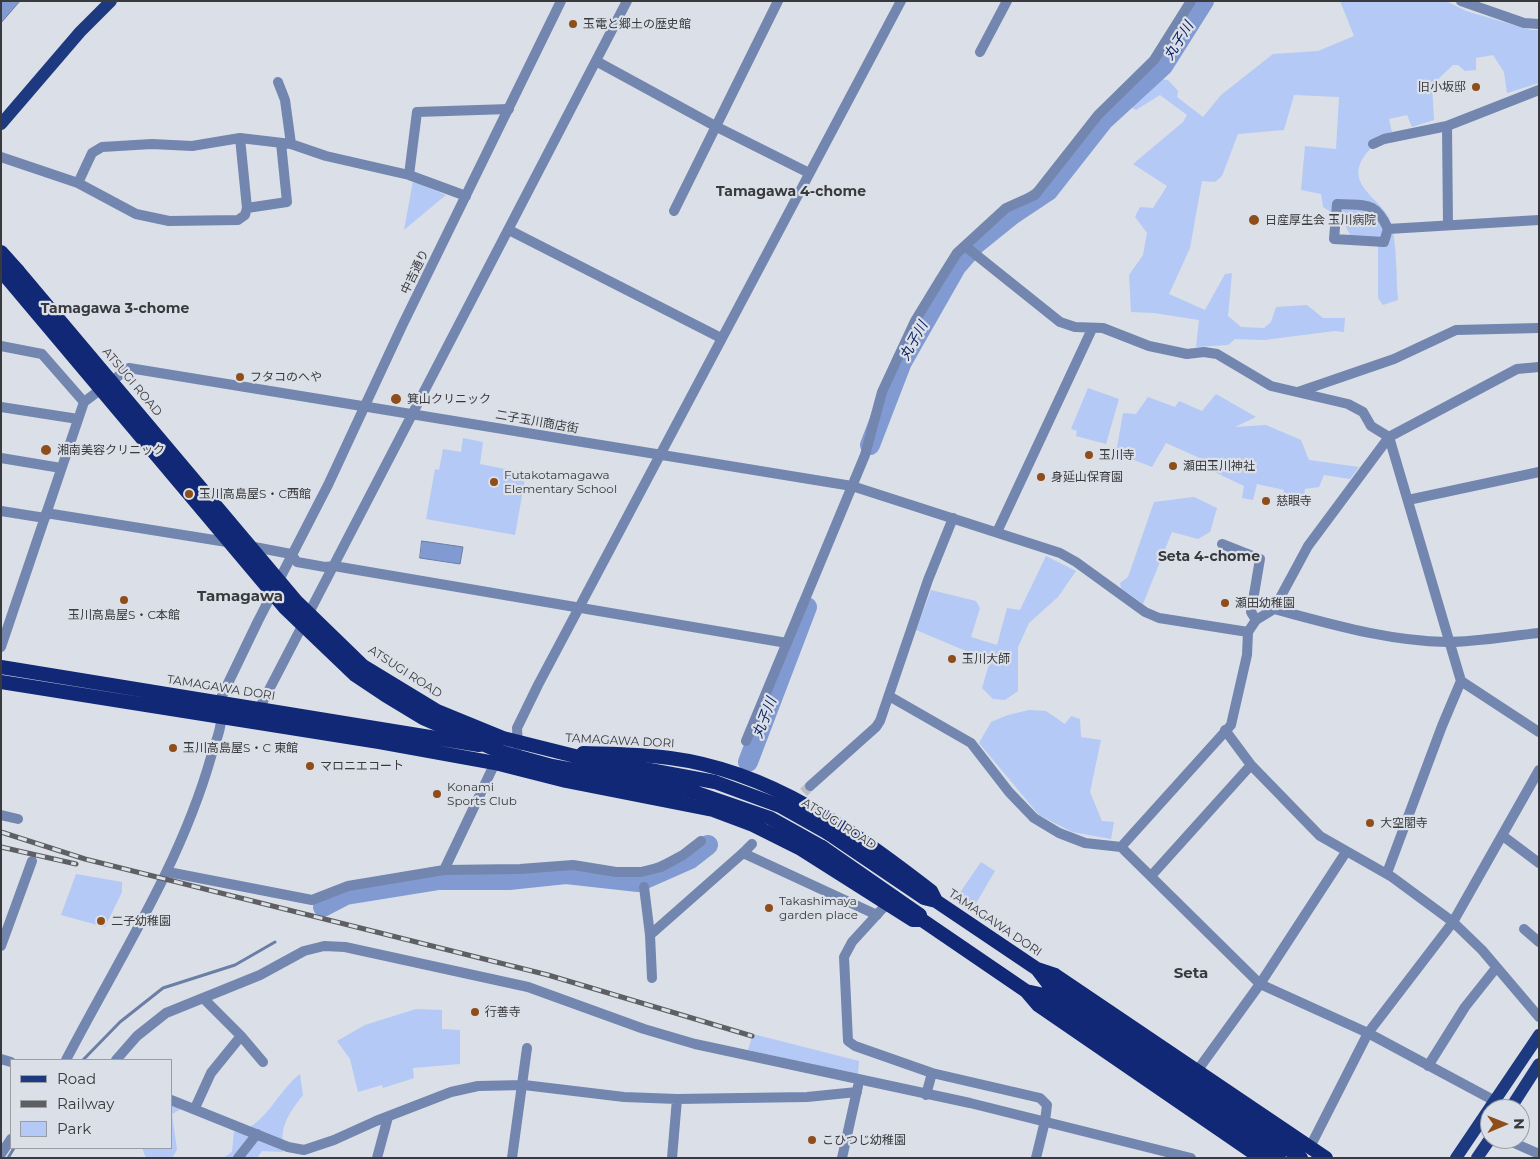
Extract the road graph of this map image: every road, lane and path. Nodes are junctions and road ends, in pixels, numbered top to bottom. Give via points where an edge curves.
1 (112, 1) edge
2 (561, 1) edge
3 (627, 1) edge
4 (778, 1) edge
5 (901, 1) edge
6 (1007, 1) edge
7 (1191, 1) edge
8 (1460, 1) edge
9 (1539, 24) edge
10 (980, 52) dead end
11 (596, 60) junction
12 (278, 82) dead end
13 (1539, 90) edge
14 (509, 108) junction
15 (1, 124) edge
16 (1446, 126) junction
17 (717, 127) junction
18 (240, 138) junction
19 (286, 144) junction
20 (1374, 144) dead end
21 (1, 157) edge
22 (808, 173) junction
23 (409, 175) junction
24 (78, 183) junction
25 (466, 196) junction
26 (247, 208) junction
27 (674, 211) dead end
28 (1539, 220) edge
29 (1448, 225) junction
30 (1388, 229) junction
31 (509, 230) junction
32 (967, 247) junction
33 (1, 252) edge
34 (1, 271) edge
35 (1092, 328) junction
36 (1539, 328) edge
37 (721, 338) junction
38 (1, 346) edge
39 (1539, 367) edge
40 (1297, 392) junction
41 (84, 402) junction
42 (1, 407) edge
43 (364, 407) junction
44 (411, 415) junction
45 (78, 420) junction
46 (1389, 437) junction
47 (660, 456) junction
48 (1, 458) edge
49 (61, 468) junction
50 (1539, 472) edge
51 (853, 486) junction
52 (1408, 500) junction
53 (1, 511) edge
54 (45, 516) junction
55 (953, 518) junction
56 (997, 532) junction
57 (1222, 544) dead end
58 (291, 554) junction
59 (334, 566) junction
60 (578, 608) junction
61 (1274, 608) junction
62 (1256, 620) junction
63 (1248, 632) junction
64 (1539, 632) edge
65 (1449, 642) junction
66 (787, 643) junction
67 (1, 647) edge
68 (1, 667) edge
69 (1, 682) edge
70 (1461, 682) junction
71 (889, 696) junction
72 (220, 702) junction
73 (258, 709) junction
74 (223, 716) junction
75 (1225, 730) junction
76 (1539, 732) edge
77 (746, 741) dead end
78 (518, 752) junction
79 (495, 763) junction
80 (1251, 765) junction
81 (1539, 770) edge
82 (810, 786) tunnel mouth
83 (1, 815) edge
84 (18, 819) dead end
85 (1503, 836) junction
86 (702, 841) dead end
87 (752, 844) dead end
88 (1121, 847) junction
89 (1346, 852) junction
90 (743, 853) junction
91 (32, 861) dead end
92 (1539, 863) edge
93 (444, 870) junction
94 (168, 872) junction
95 (1386, 873) junction
96 (1151, 876) junction
97 (644, 888) dead end
98 (936, 901) junction
99 (890, 905) junction
100 (877, 915) junction
101 (922, 920) junction
102 (1453, 922) junction
103 (1524, 929) dead end
104 (650, 935) junction
105 (1539, 942) edge
106 (1, 946) edge
107 (1496, 968) junction
108 (1037, 969) junction
109 (652, 978) dead end
110 (1260, 984) junction
111 (1026, 991) junction
112 (204, 998) junction
113 (1539, 1017) edge
114 (1368, 1033) junction
115 (1539, 1035) edge
116 (240, 1036) junction
117 (527, 1048) dead end
118 (67, 1059) edge
119 (117, 1059) edge
120 (263, 1062) dead end
121 (1539, 1064) edge
122 (1428, 1066) junction
123 (1197, 1071) junction
124 (932, 1073) junction
125 (860, 1081) junction
126 (524, 1085) junction
127 (857, 1092) junction
128 (926, 1095) junction
129 (677, 1099) junction
130 (1493, 1099) edge
131 (1496, 1099) edge
132 (1516, 1099) edge
133 (172, 1100) edge
134 (195, 1108) junction
135 (388, 1117) junction
136 (1045, 1121) junction
137 (1480, 1122) edge
138 (257, 1134) junction
139 (10, 1140) edge
140 (1305, 1152) edge
141 (1, 1154) edge
142 (238, 1158) edge
143 (377, 1158) edge
144 (512, 1158) edge
145 (672, 1158) edge
146 (842, 1158) edge
147 (1036, 1158) edge
148 (1191, 1158) edge
149 (1261, 1158) edge
150 (1279, 1158) edge
151 (1326, 1158) edge
152 (1456, 1158) edge

1 - 15 main road via 80,32
2 - 14 street, 中吉通り
3 - 11 street
4 - 17 street
5 - 22 street
6 - 10 street
7 - 32 street via 1154,60 1098,115 1035,195 1006,208
8 - 9 street via 1524,23
11 - 17 street
11 - 31 street
12 - 19 street via 285,100
13 - 16 street
14 - 23 street via 417,112
14 - 25 street, 中吉通り
16 - 20 street
16 - 29 street
17 - 22 street
17 - 27 street
18 - 19 street
18 - 24 street via 192,146 102,147 92,153
18 - 26 street
19 - 23 street
19 - 26 street via 287,202
21 - 24 street
22 - 37 street
23 - 25 street
24 - 26 street via 136,214 169,221 238,220 245,215
25 - 43 street, 中吉通り
28 - 29 street
29 - 30 street
30 - 30 street via 1384,242 1334,239 1337,204 1371,206 1382,216
31 - 37 street
31 - 44 street
32 - 35 street via 1060,322 1075,328
32 - 51 street via 940,280 896,360 882,392
33 - 98 highway, ATSUGI ROAD, bridge via 296,601 364,666 437,711 503,738 579,757 715,782 780,806 828,833 924,898
34 - 101 highway, bridge via 285,608 321,645 370,685 422,718 501,752 552,766 697,793 770,818 822,847 918,912
35 - 40 street via 1103,328 1149,346 1187,354 1217,354 1271,386
35 - 56 street
36 - 40 street via 1456,330 1394,359
37 - 47 street
38 - 41 street via 42,354
39 - 46 street via 1517,369
40 - 46 street via 1348,404 1362,412 1371,426
41 - 43 street, 二子玉川商店街 via 129,368
41 - 45 street
42 - 45 street
43 - 44 street, 二子玉川商店街
43 - 58 street, 中吉通り
44 - 47 street, 二子玉川商店街
44 - 59 street
45 - 49 street
46 - 52 street
46 - 61 street via 1308,546
47 - 51 street, 二子玉川商店街
47 - 60 street
48 - 49 street
49 - 54 street
50 - 52 street
51 - 55 street, 二子玉川商店街
51 - 66 street
52 - 65 street
53 - 54 street
54 - 58 street
54 - 67 street
55 - 56 street, 二子玉川商店街
55 - 71 street via 928,580
56 - 63 street, 二子玉川商店街 via 1060,553 1145,612 1159,618
57 - 62 street via 1260,559 1251,612
58 - 59 street via 298,562
58 - 72 street, 中吉通り
59 - 60 street
59 - 73 street
60 - 66 street
60 - 78 street via 517,728
61 - 62 street
61 - 65 street via 1384,636
62 - 63 street
63 - 75 street via 1238,701 1230,725
64 - 65 street
65 - 70 street
66 - 77 street
68 - 72 highway, TAMAGAWA DORI
69 - 74 highway
70 - 76 street
70 - 95 street
71 - 82 street via 876,727
71 - 88 street via 971,743 1034,818 1085,843
72 - 73 highway, TAMAGAWA DORI
72 - 74 street
73 - 78 highway, TAMAGAWA DORI
74 - 79 highway
74 - 94 street via 202,791
75 - 80 street
75 - 88 street
78 - 98 highway, TAMAGAWA DORI via 671,758 726,770 818,810 931,891
79 - 93 street
79 - 99 highway via 566,781 692,805 736,818 801,849
80 - 89 street via 1320,836
80 - 96 street
81 - 85 street
83 - 84 street
85 - 92 street
85 - 102 street
86 - 93 street via 661,867 641,872 616,872 573,865
87 - 90 street
88 - 96 street
89 - 95 street
89 - 110 street
90 - 100 street
90 - 104 street
91 - 106 street
93 - 94 street via 348,886 312,900
94 - 118 street
95 - 102 street
96 - 110 street
97 - 104 street
98 - 108 highway, TAMAGAWA DORI
99 - 100 street
99 - 101 highway via 913,920
100 - 124 street via 852,942 844,957 848,1040 855,1046
101 - 111 highway
102 - 107 street
102 - 114 street
103 - 105 street
104 - 109 street
107 - 113 street
107 - 122 street via 1465,1007
108 - 123 highway via 1055,975
108 - 140 highway, TAMAGAWA DORI via 1050,986
110 - 114 street
110 - 123 street
111 - 149 highway via 1038,1005
111 - 150 highway via 1044,995
112 - 116 street
112 - 119 street via 166,1013 136,1036
112 - 125 street via 260,975 304,951 324,946 345,947 528,987 677,1039
114 - 122 street
114 - 140 street
115 - 131 main road
116 - 120 street
116 - 134 street via 210,1073
117 - 126 street
121 - 132 main road
122 - 130 street
123 - 140 highway
124 - 128 street
124 - 136 street via 1040,1098 1048,1105
125 - 127 street
125 - 128 street
126 - 129 street
126 - 135 street via 478,1086 451,1092
126 - 144 street
127 - 129 street via 807,1098
127 - 146 street
128 - 136 street
129 - 145 street
133 - 134 street
134 - 138 street
135 - 138 street via 304,1150
135 - 143 street
136 - 147 street
136 - 148 street
137 - 152 main road
138 - 142 street
139 - 141 street
140 - 151 highway

